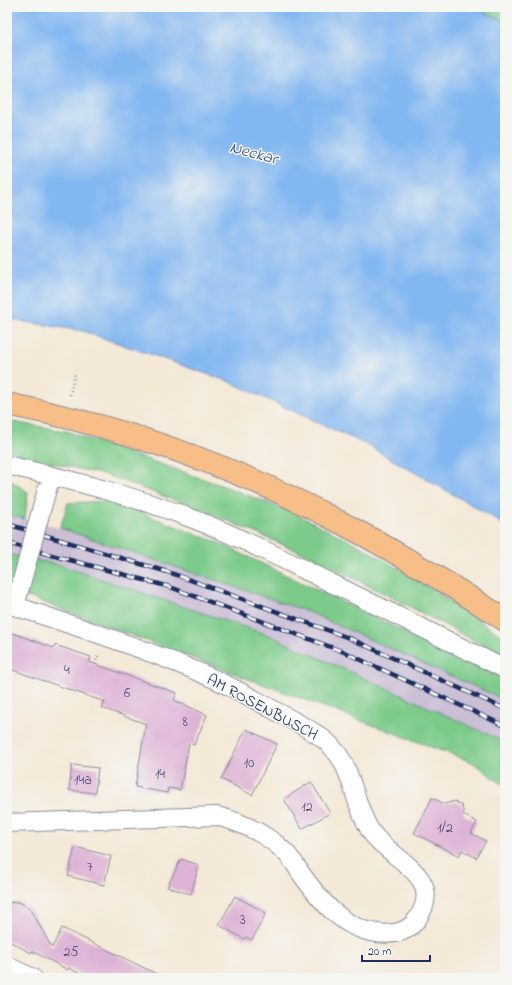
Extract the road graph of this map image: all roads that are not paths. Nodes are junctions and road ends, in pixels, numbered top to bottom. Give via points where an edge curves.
1 (7, 404) edge
2 (7, 465) edge
3 (51, 476) junction
4 (11, 605) edge
5 (505, 620) edge
6 (505, 669) edge
7 (7, 823) edge
8 (7, 966) edge
9 (33, 978) edge

1 - 5 main road via 50,413 164,446 255,482 328,516 390,550
2 - 3 street
3 - 4 street, bridge via 24,573
3 - 6 street via 103,488 206,524
4 - 7 street, AM ROSENBUSCH via 149,652 204,674 328,742 342,759 369,830 384,847 416,872 424,884 426,897 422,912 409,928 402,932 374,933 348,923 336,915 320,899 281,848 253,828 231,820 211,816
8 - 9 street

